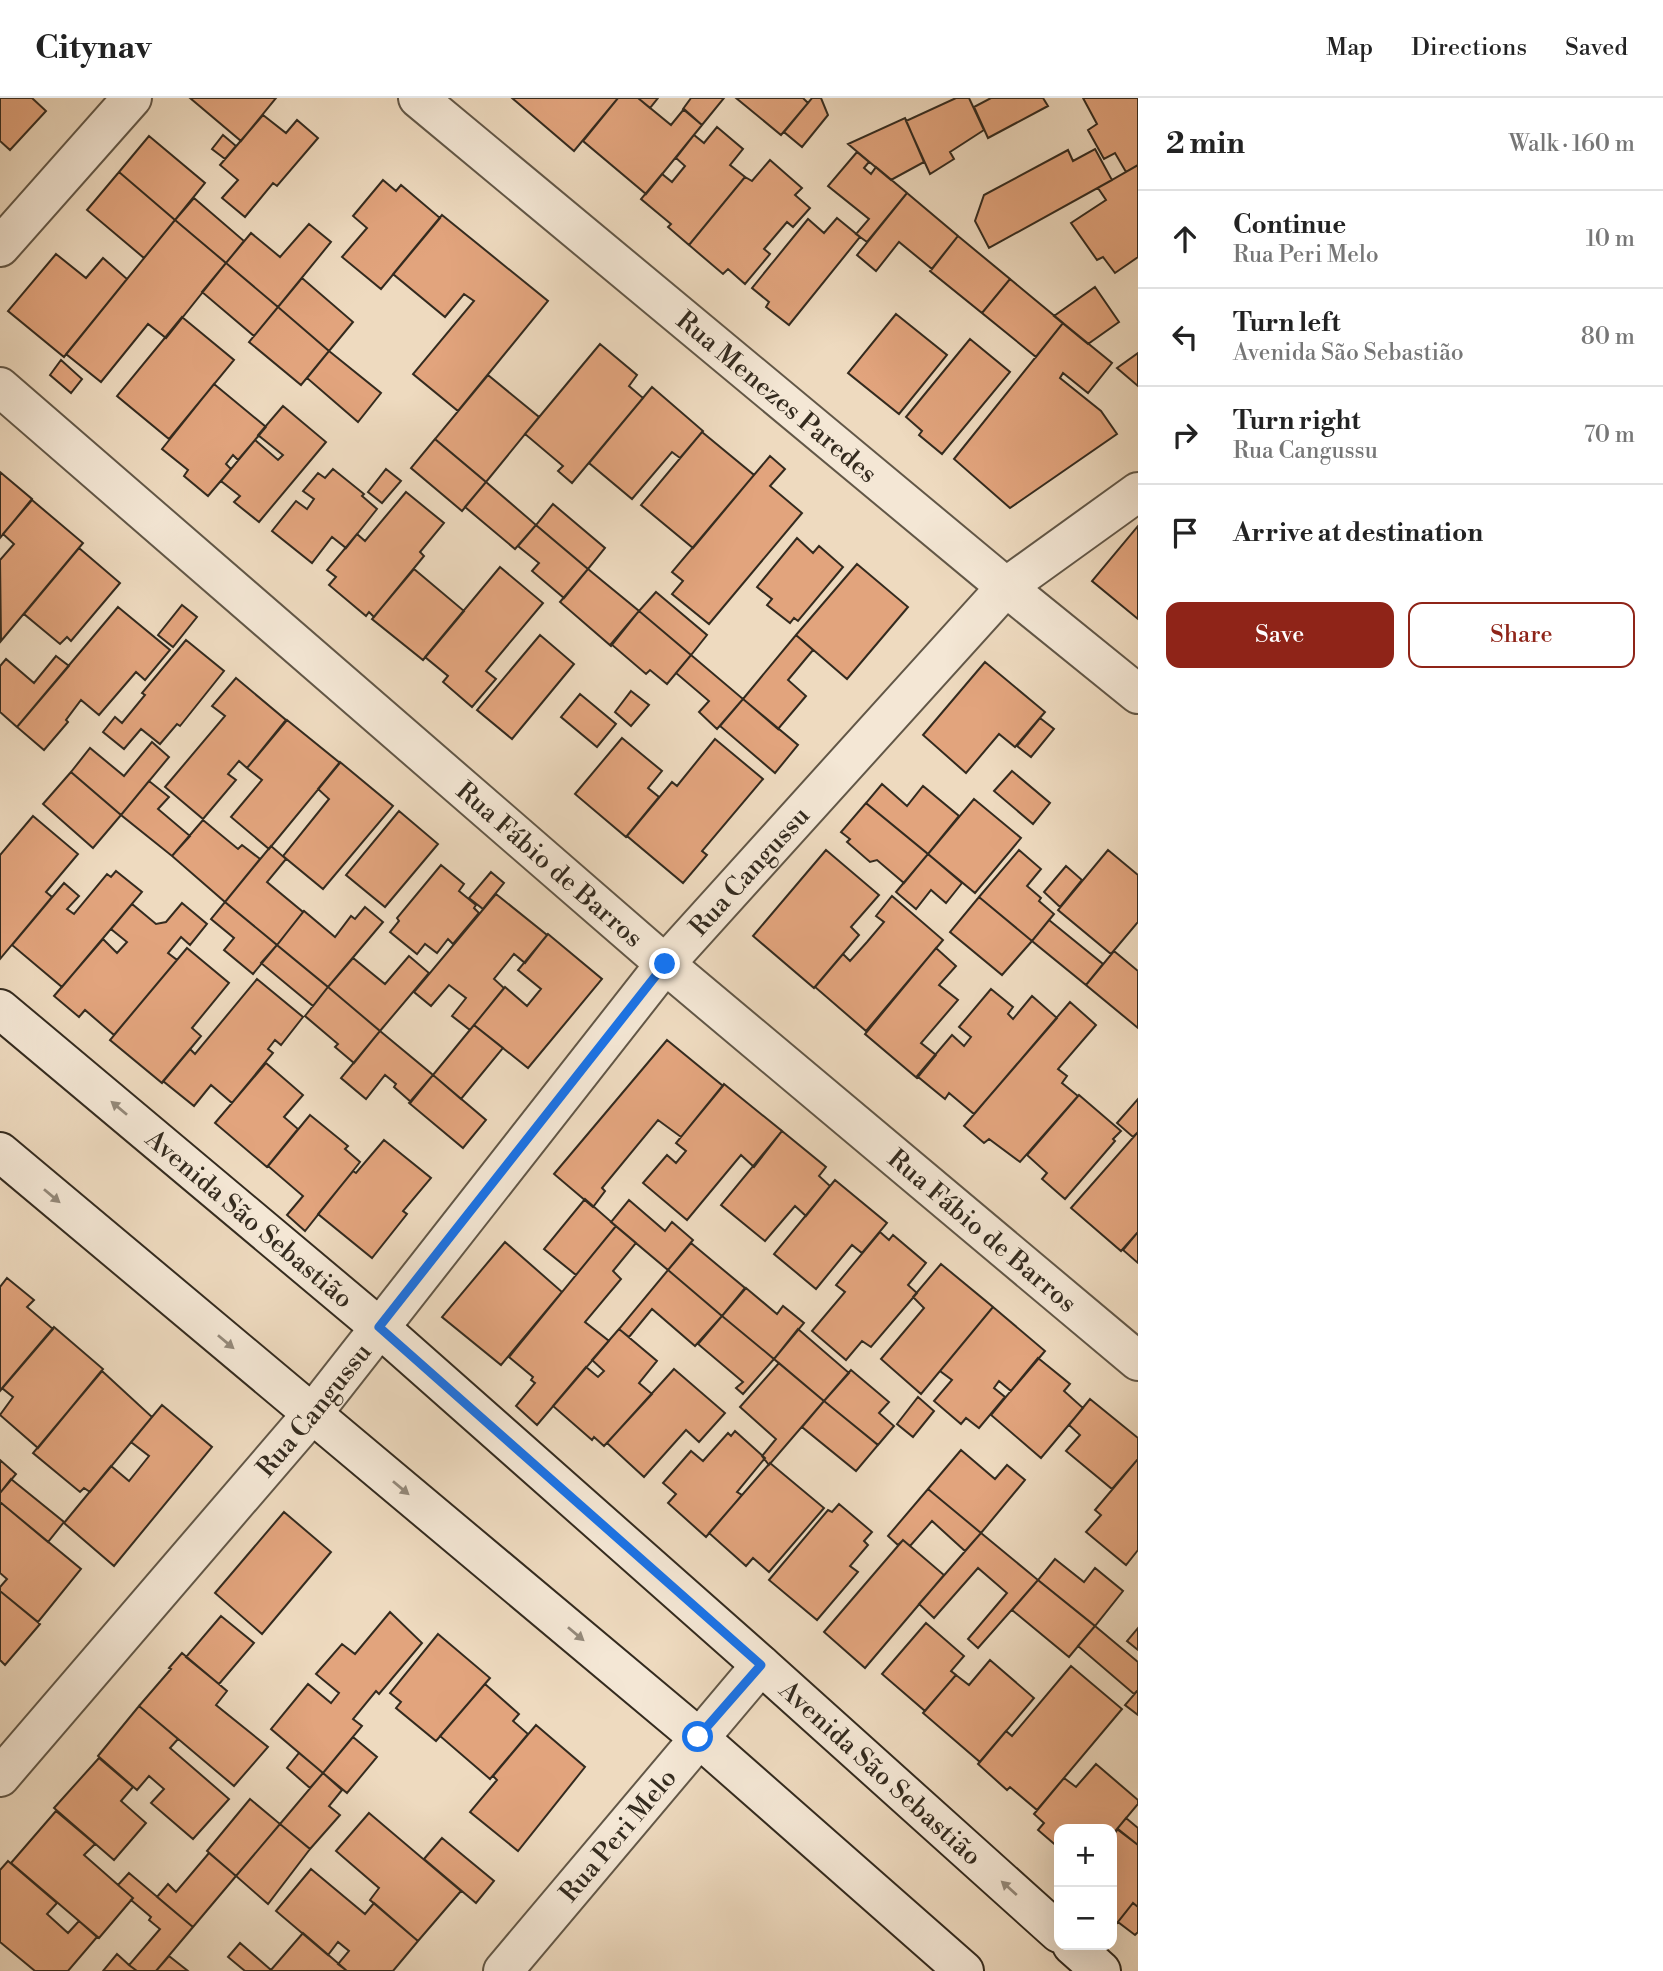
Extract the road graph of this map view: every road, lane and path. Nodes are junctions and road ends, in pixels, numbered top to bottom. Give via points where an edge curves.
1 (132, 98) edge
2 (418, 98) edge
3 (0, 247) edge
4 (0, 387) edge
5 (1138, 492) edge
6 (1006, 587) junction
7 (1138, 694) edge
8 (665, 964) junction
9 (2, 1014) edge
10 (0, 1152) edge
11 (379, 1327) junction
12 (1138, 1361) edge
13 (312, 1414) junction
14 (761, 1665) junction
15 (698, 1737) junction
16 (0, 1777) edge
17 (1054, 1929) edge
18 (1078, 1950) edge
19 (503, 1971) edge
20 (964, 1971) edge
21 (1101, 1971) edge

1 - 3 street
2 - 6 street, Rua Menezes Paredes
4 - 8 street, Rua Fábio de Barros
5 - 6 street, Rua Cangussu
6 - 7 street, Rua Menezes Paredes
6 - 8 street, Rua Cangussu
8 - 11 street, Rua Cangussu
8 - 12 street, Rua Fábio de Barros
11 -> 9 street, Avenida São Sebastião
10 -> 13 street
11 - 13 street, Rua Cangussu
11 - 14 street, Avenida São Sebastião
13 -> 15 street
13 - 16 street, Rua Cangussu
14 - 15 street, Rua Peri Melo
17 -> 14 street, Avenida São Sebastião
15 - 19 street, Rua Peri Melo
15 - 20 street
18 - 21 street

